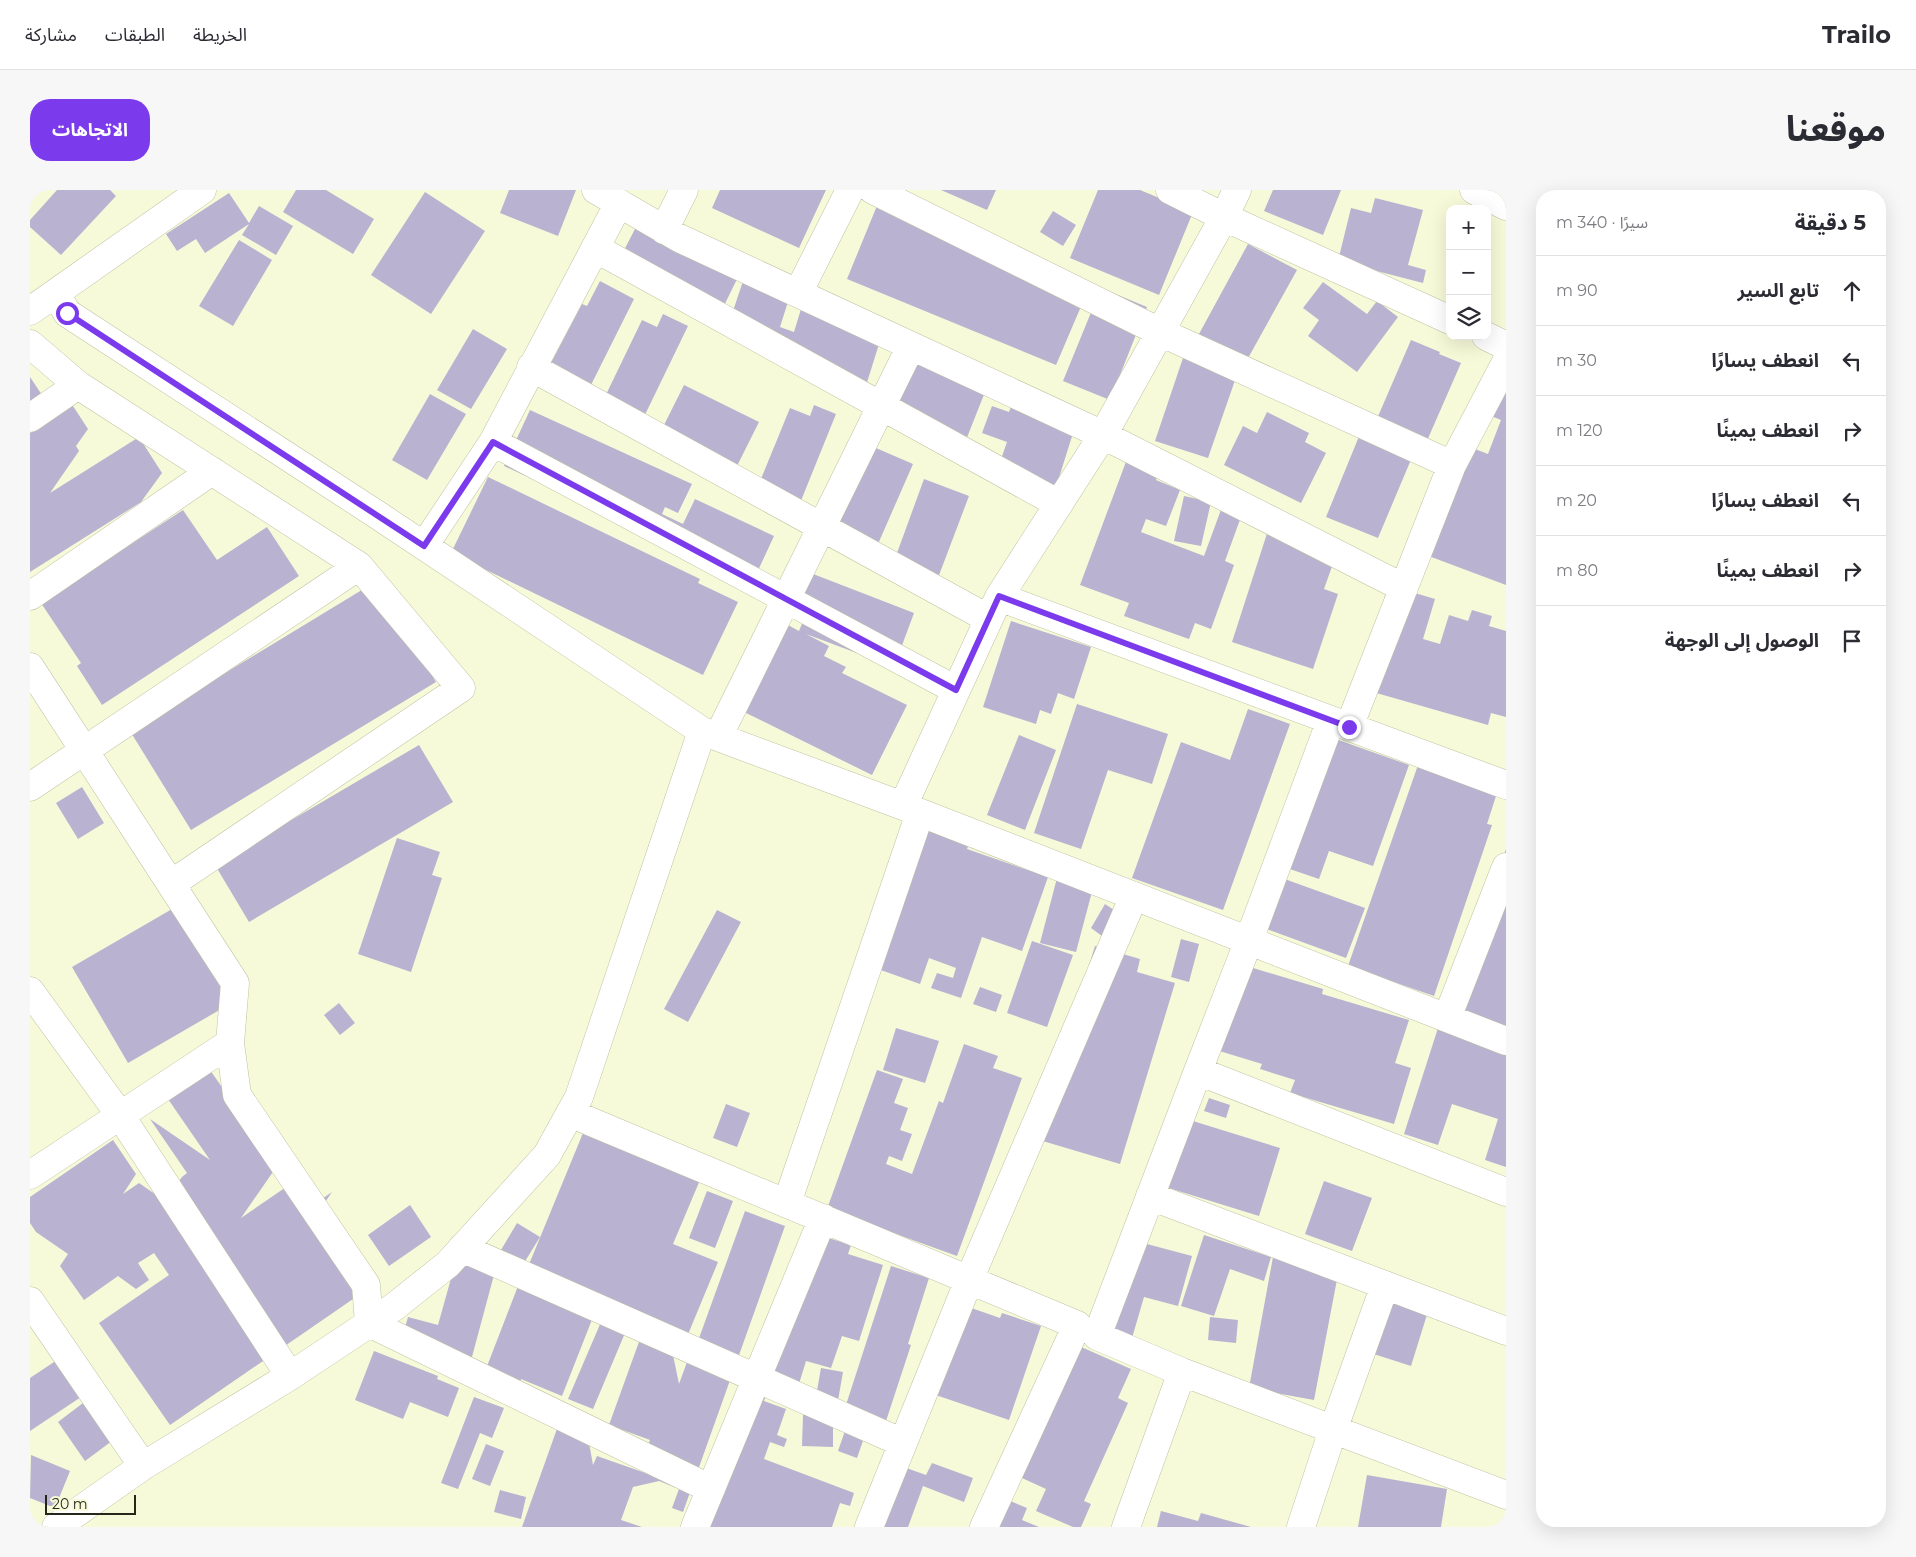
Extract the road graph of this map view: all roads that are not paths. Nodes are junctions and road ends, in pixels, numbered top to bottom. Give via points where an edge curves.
1 (202, 190) edge
2 (596, 190) edge
3 (684, 190) edge
4 (850, 190) edge
5 (873, 190) edge
6 (1170, 190) edge
7 (1237, 190) edge
8 (1474, 190) edge
9 (619, 203) junction
10 (1506, 206) edge
11 (1224, 218) junction
12 (664, 230) junction
13 (595, 248) junction
14 (56, 293) junction
15 (798, 293) junction
16 (30, 311) edge
17 (1446, 318) edge
18 (1160, 332) junction
19 (1491, 338) edge
20 (30, 344) edge
21 (911, 346) junction
22 (1506, 346) edge
23 (1506, 362) edge
24 (531, 367) junction
25 (78, 384) junction
26 (881, 406) junction
27 (30, 418) edge
28 (1103, 435) junction
29 (493, 442) junction
30 (1452, 465) junction
31 (212, 471) junction
32 (1059, 504) junction
33 (822, 527) junction
34 (424, 546) junction
35 (359, 566) junction
36 (1404, 588) junction
37 (30, 596) edge
38 (786, 599) junction
39 (994, 608) junction
40 (30, 667) edge
41 (956, 690) junction
42 (1340, 723) junction
43 (710, 734) junction
44 (84, 750) junction
45 (1506, 786) edge
46 (30, 787) edge
47 (912, 810) junction
48 (1506, 867) edge
49 (171, 884) junction
50 (1134, 896) junction
51 (1249, 940) junction
52 (30, 991) edge
53 (1446, 1018) junction
54 (1506, 1042) edge
55 (230, 1043) junction
56 (1198, 1070) junction
57 (570, 1113) junction
58 (120, 1116) junction
59 (30, 1175) edge
60 (1506, 1192) edge
61 (1150, 1196) junction
62 (787, 1203) junction
63 (823, 1218) junction
64 (462, 1248) junction
65 (969, 1280) junction
66 (1385, 1285) junction
67 (30, 1301) edge
68 (369, 1323) junction
69 (1087, 1330) junction
70 (1506, 1331) edge
71 (1182, 1372) junction
72 (290, 1376) junction
73 (756, 1378) junction
74 (1333, 1430) junction
75 (902, 1443) junction
76 (143, 1466) junction
77 (1504, 1487) edge
78 (711, 1488) junction
79 (56, 1527) edge
80 (695, 1527) edge
81 (869, 1527) edge
82 (984, 1527) edge
83 (1126, 1527) edge
84 (1301, 1527) edge

1 - 14 street
2 - 9 street
3 - 12 street
4 - 15 street
5 - 18 street
6 - 11 street
7 - 11 street
8 - 10 street
9 - 12 street
9 - 13 street
11 - 17 street
11 - 18 street
12 - 15 street
13 - 24 street
13 - 26 street
14 - 16 street
14 - 34 street via 67,313
15 - 21 street
18 - 28 street
18 - 30 street
19 - 22 street
20 - 25 street
21 - 26 street
21 - 28 street
23 - 30 street
24 - 29 street
24 - 33 street
25 - 27 street
25 - 31 street
26 - 32 street
26 - 33 street
28 - 32 street
28 - 36 street
29 - 34 street
29 - 38 street
30 - 36 street
31 - 35 street
31 - 37 street
32 - 39 street
33 - 38 street
33 - 39 street
34 - 43 street
35 - 44 street
35 - 49 street via 461,688
36 - 42 street
38 - 41 street
38 - 43 street
39 - 41 street
39 - 42 street
40 - 44 street
41 - 47 street
42 - 45 street
42 - 51 street
43 - 47 street
43 - 57 street via 579,1097
44 - 46 street
44 - 49 street
47 - 50 street
47 - 62 street
48 - 53 street
49 - 55 street via 234,983
50 - 51 street
50 - 65 street
51 - 53 street
51 - 56 street
52 - 58 street
53 - 54 street
55 - 58 street
55 - 68 street via 237,1095 366,1285
56 - 60 street
56 - 61 street
57 - 62 street
57 - 64 street via 547,1155
58 - 59 street
58 - 72 street
61 - 66 street
61 - 69 street
62 - 63 street
63 - 65 street
63 - 73 street
64 - 68 street via 440,1270
64 - 73 street
65 - 69 street
65 - 75 street
66 - 70 street
66 - 74 street
67 - 76 street
68 - 72 street
68 - 78 street
69 - 71 street
69 - 82 street
71 - 74 street
71 - 83 street
72 - 76 street
73 - 75 street
73 - 78 street
74 - 77 street
74 - 84 street
75 - 81 street
76 - 79 street
78 - 80 street

